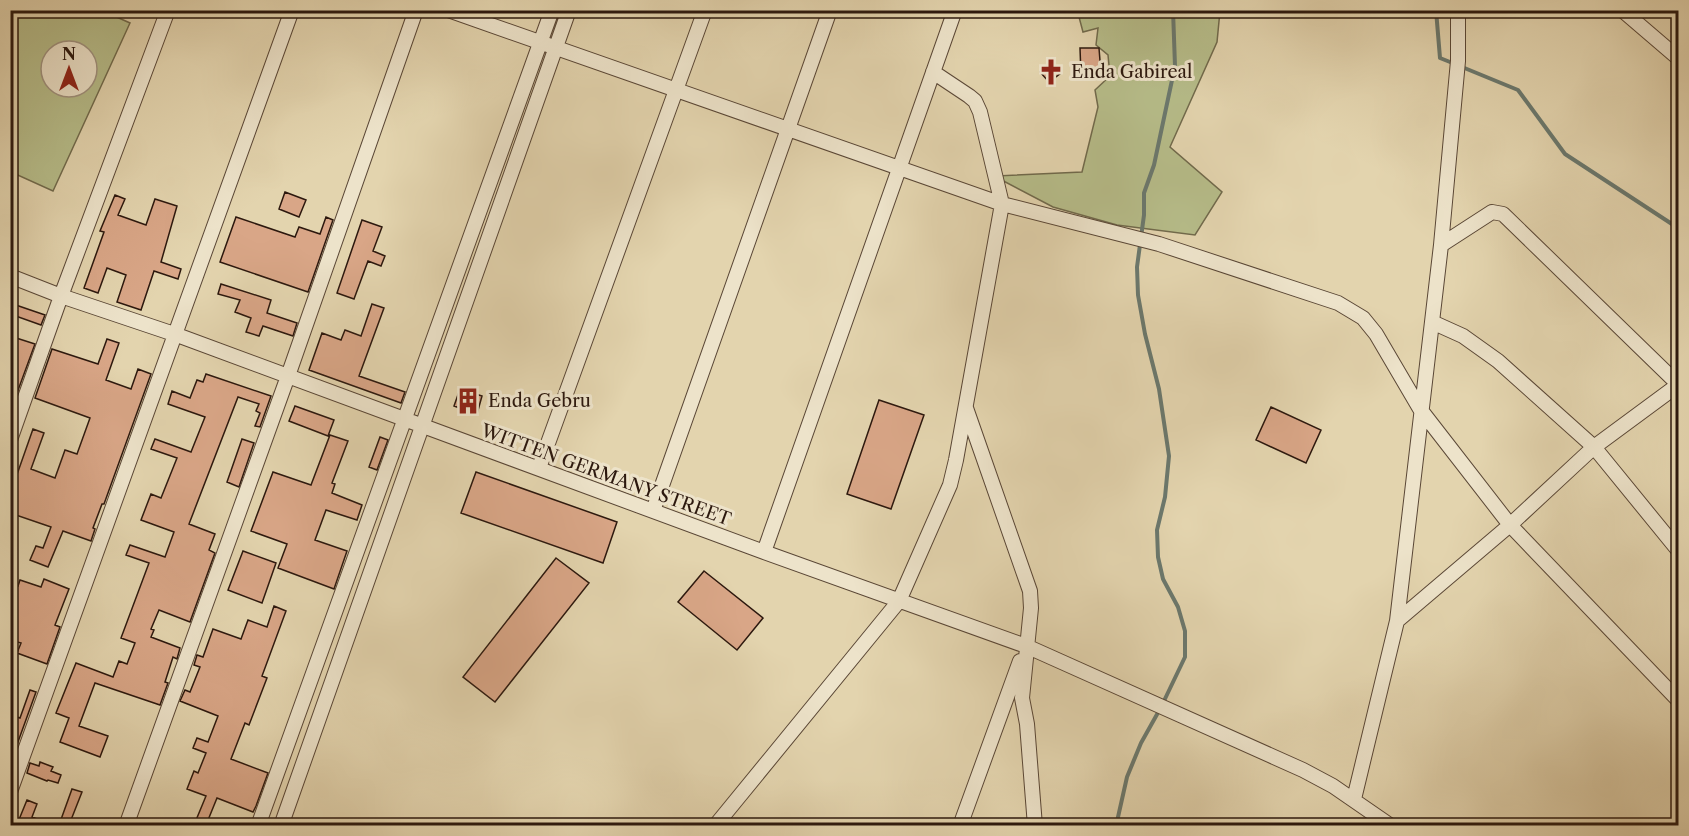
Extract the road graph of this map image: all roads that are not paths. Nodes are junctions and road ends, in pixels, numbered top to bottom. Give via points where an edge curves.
1 (168, 10) edge
2 (292, 10) edge
3 (416, 10) edge
4 (448, 10) edge
5 (552, 10) edge
6 (569, 10) edge
7 (705, 10) edge
8 (830, 10) edge
9 (1458, 10) edge
10 (1622, 10) edge
11 (951, 14) edge
12 (541, 43) junction
13 (556, 48) junction
14 (1678, 58) edge
15 (933, 72) junction
16 (676, 90) junction
17 (787, 130) junction
18 (898, 169) junction
19 (1002, 204) junction
20 (1441, 245) junction
21 (10, 276) edge
22 (61, 296) junction
23 (1432, 322) junction
24 (177, 334) junction
25 (288, 376) junction
26 (1678, 385) edge
27 (965, 406) junction
28 (1420, 409) junction
29 (405, 419) junction
30 (422, 427) junction
31 (10, 440) edge
32 (1594, 447) junction
33 (539, 468) junction
34 (653, 511) junction
35 (1510, 525) junction
36 (1678, 550) edge
37 (764, 552) junction
38 (899, 601) junction
39 (1397, 621) junction
40 (1026, 646) junction
41 (1678, 700) edge
42 (302, 703) junction
43 (321, 712) junction
44 (10, 792) edge
45 (1354, 800) junction
46 (126, 825) edge
47 (258, 825) edge
48 (281, 825) edge
49 (715, 825) edge
50 (960, 825) edge
51 (1035, 825) edge
52 (1392, 825) edge

1 - 22 street
2 - 24 street
3 - 25 street
4 - 12 street
5 - 12 street
6 - 13 street
7 - 16 street
8 - 17 street
9 - 20 street via 1458,61
10 - 14 street
11 - 15 street
12 - 13 street
12 - 29 street
13 - 16 street
13 - 30 street
15 - 18 street
15 - 19 street via 975,101
16 - 17 street
16 - 33 street
17 - 18 street
17 - 34 street
18 - 19 street
18 - 37 street
19 - 27 street
19 - 28 street via 1159,244 1338,303 1363,318 1376,334
20 - 23 street
20 - 26 street via 1492,212 1503,214
21 - 22 street, WITTEN GERMANY STREET
22 - 24 street, WITTEN GERMANY STREET
22 - 31 street
23 - 28 street
23 - 32 street via 1463,336 1498,361
24 - 25 street, WITTEN GERMANY STREET
24 - 44 street
25 - 29 street, WITTEN GERMANY STREET
25 - 46 street
26 - 32 street
27 - 38 street via 950,485
27 - 40 street via 1030,591
28 - 35 street
28 - 39 street
29 - 30 street, WITTEN GERMANY STREET
29 - 42 street
30 - 33 street, WITTEN GERMANY STREET
30 - 43 street
32 - 35 street
32 - 36 street
33 - 34 street, WITTEN GERMANY STREET
34 - 37 street, WITTEN GERMANY STREET
35 - 39 street
35 - 41 street
37 - 38 street, WITTEN GERMANY STREET
38 - 40 street, WITTEN GERMANY STREET
38 - 49 street
39 - 45 street
40 - 45 street, WITTEN GERMANY STREET via 1303,771
40 - 50 street
40 - 51 street via 1022,698
42 - 43 street
42 - 47 street
43 - 48 street
45 - 52 street, WITTEN GERMANY STREET

